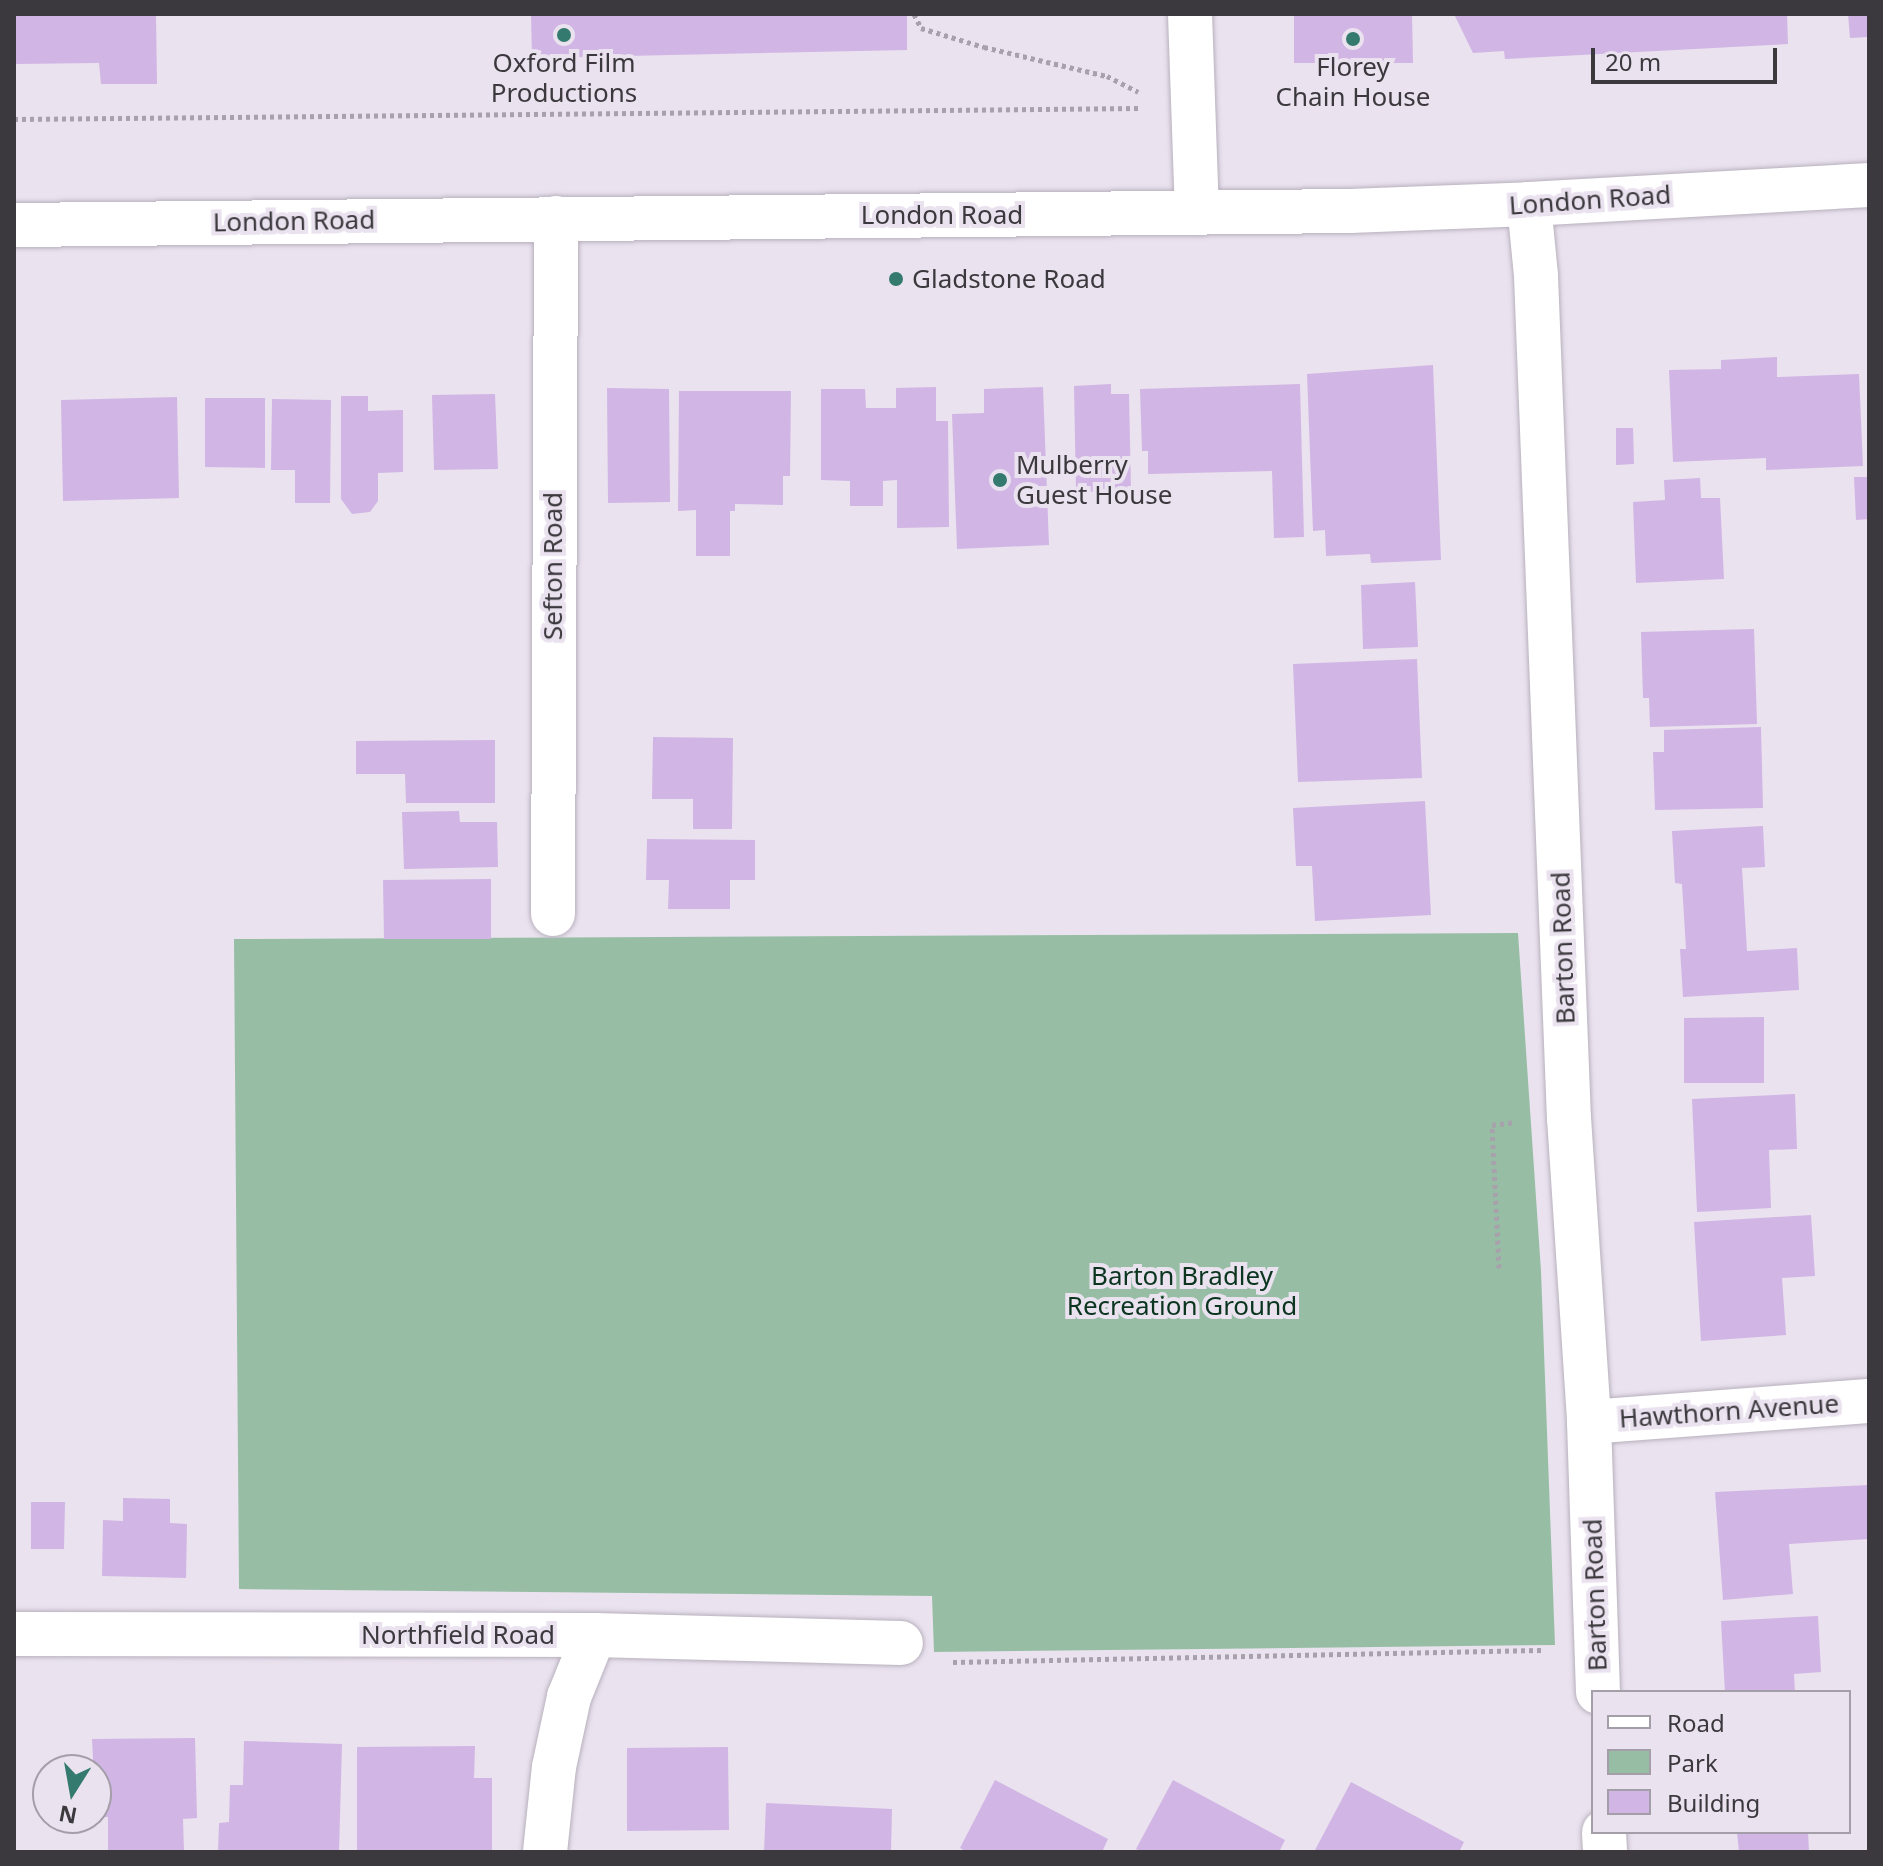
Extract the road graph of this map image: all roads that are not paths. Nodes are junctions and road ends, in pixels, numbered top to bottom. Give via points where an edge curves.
1 (1190, 14) edge
2 (1869, 185) edge
3 (1529, 204) junction
4 (1197, 213) junction
5 (556, 218) junction
6 (14, 225) edge
7 (553, 914) dead end
8 (1869, 1401) edge
9 (1589, 1422) junction
10 (14, 1634) edge
11 (594, 1635) junction
12 (901, 1643) road end
13 (1598, 1690) edge
14 (545, 1852) edge

1 - 4 street
2 - 3 street, London Road
3 - 4 street, London Road
3 - 9 street, Barton Road via 1551,606 1569,1118
4 - 5 street, London Road
5 - 6 street, London Road
5 - 7 street, Sefton Road
8 - 9 street, Hawthorn Avenue
9 - 13 street, Barton Road
10 - 11 street, Northfield Road
11 - 12 street, Northfield Road
11 - 14 street via 569,1697 554,1767

